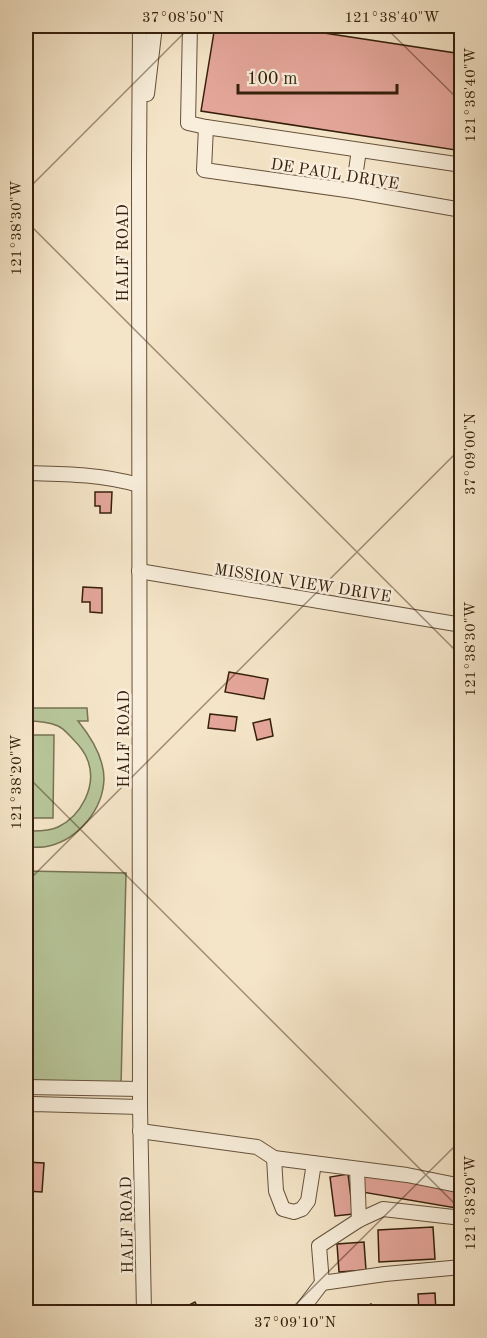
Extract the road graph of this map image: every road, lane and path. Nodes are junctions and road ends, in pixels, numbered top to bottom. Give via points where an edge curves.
1 (140, 26) edge
2 (155, 26) edge
3 (190, 26) edge
4 (206, 127) junction
5 (359, 150) junction
6 (139, 165) junction
7 (462, 165) edge
8 (353, 191) junction
9 (462, 210) edge
10 (26, 473) edge
11 (139, 485) junction
12 (140, 571) junction
13 (462, 625) edge
14 (26, 1087) edge
15 (140, 1089) junction
16 (26, 1107) edge
17 (140, 1107) junction
18 (140, 1131) junction
19 (274, 1158) junction
20 (314, 1163) junction
21 (357, 1168) junction
22 (462, 1186) edge
23 (462, 1218) edge
24 (359, 1220) junction
25 (462, 1267) edge
26 (322, 1283) junction
27 (144, 1312) edge
28 (300, 1312) edge

1 - 6 street, HALF ROAD
2 - 6 street, HALF ROAD
3 - 4 street via 188,123
4 - 5 street
4 - 8 street, DE PAUL DRIVE via 204,170
5 - 7 street
5 - 8 street
6 - 11 street, HALF ROAD
8 - 9 street, DE PAUL DRIVE
10 - 11 street via 89,475
11 - 12 street, HALF ROAD
12 - 13 street, MISSION VIEW DRIVE
12 - 15 street, HALF ROAD
14 - 15 street
15 - 17 street, HALF ROAD
16 - 17 street
17 - 18 street, HALF ROAD
18 - 19 street via 256,1147
18 - 27 street, HALF ROAD
19 - 20 street
19 - 20 street via 276,1191 283,1209 294,1212 308,1201
20 - 21 street
21 - 22 street
21 - 24 street
23 - 24 street via 383,1209
24 - 26 street via 320,1246
25 - 26 street
26 - 28 street

